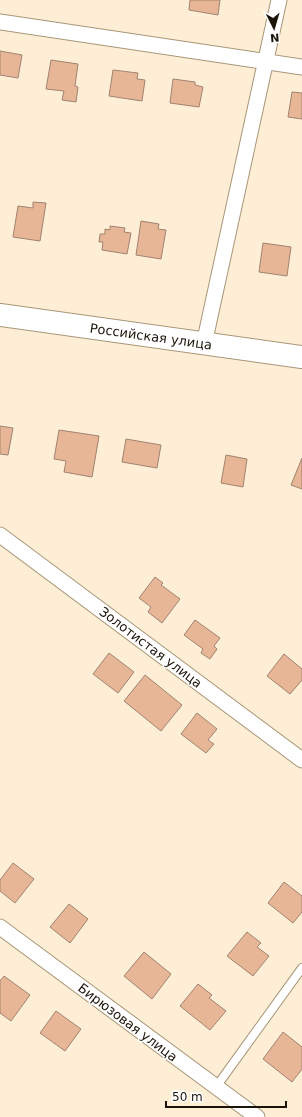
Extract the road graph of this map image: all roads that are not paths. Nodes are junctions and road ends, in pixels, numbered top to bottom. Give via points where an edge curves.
1 (279, 0) edge
2 (0, 22) edge
3 (265, 62) junction
4 (302, 67) edge
5 (0, 315) edge
6 (204, 344) junction
7 (302, 357) edge
8 (0, 535) edge
9 (302, 760) edge
10 (0, 927) edge
11 (302, 968) edge
12 (216, 1087) junction
13 (257, 1117) edge

1 - 3 street
2 - 3 street
3 - 4 street
3 - 6 street
5 - 6 main road, Российская улица
6 - 7 main road, Российская улица
8 - 9 street, Золотистая улица
10 - 12 street, Бирюзовая улица
11 - 12 lane
12 - 13 street, Бирюзовая улица

